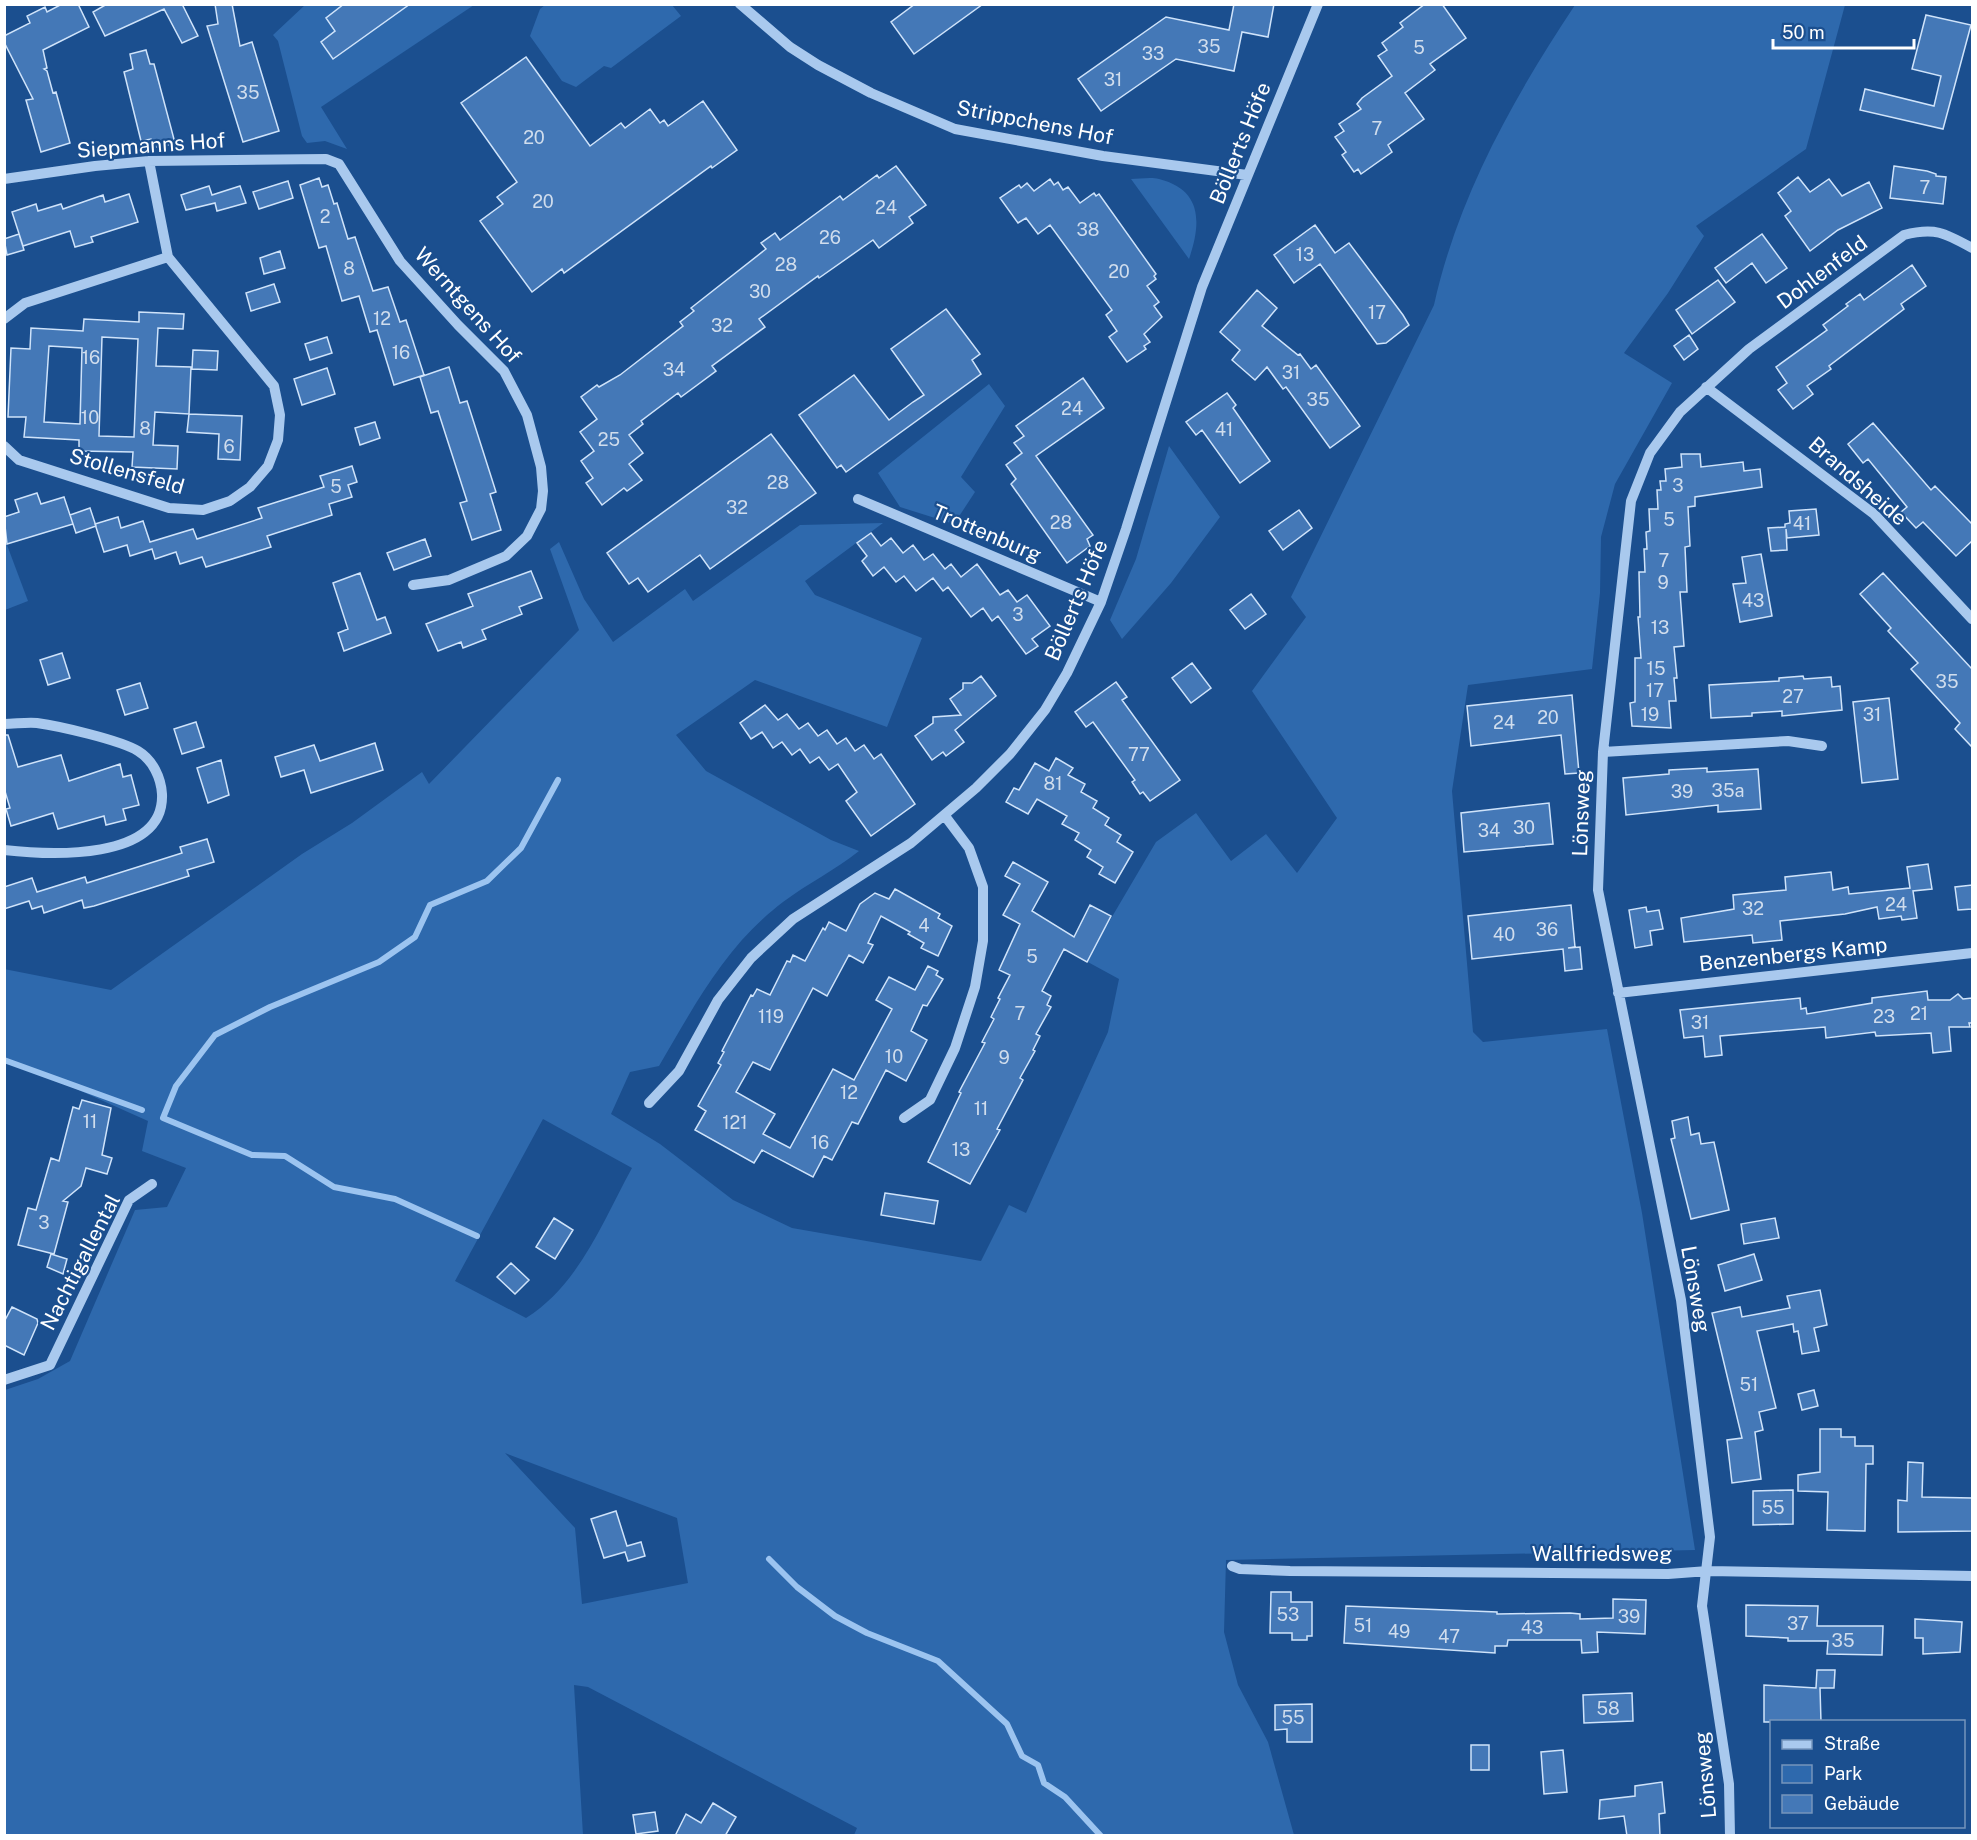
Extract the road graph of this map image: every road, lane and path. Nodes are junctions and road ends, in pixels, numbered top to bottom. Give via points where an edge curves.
1 (740, 4) edge
2 (1318, 4) edge
3 (301, 158) joint
4 (149, 161) junction
5 (1247, 175) junction
6 (4, 180) edge
7 (1972, 248) edge
8 (168, 257) junction
9 (4, 319) edge
10 (1706, 387) junction
11 (4, 446) edge
12 (858, 499) dead end
13 (413, 585) dead end
14 (1101, 602) junction
15 (1972, 619) edge
16 (4, 724) edge
17 (1822, 746) dead end
18 (1603, 752) junction
19 (945, 816) junction
20 (4, 850) edge
21 (1972, 953) edge
22 (1618, 993) junction
23 (649, 1104) dead end
24 (904, 1118) dead end
25 (152, 1184) dead end
26 (4, 1380) edge
27 (1232, 1566) dead end
28 (1708, 1571) junction
29 (1972, 1576) edge
30 (1730, 1836) edge

1 - 5 street, Strippchens Hof via 790,47 818,65 955,129 1103,156
2 - 5 street, Böllerts Höfe
3 - 4 street, Siepmanns Hof
3 - 13 street, Werntgens Hof via 339,164 400,261 504,371 527,415 541,467 541,509 527,536 506,556 449,580
4 - 6 street, Siepmanns Hof
4 - 8 street, Stollensfeld
5 - 14 street, Böllerts Höfe via 1202,287
7 - 10 street, Dohlenfeld via 1942,232 1923,230 1904,235 1749,349
8 - 9 street via 25,303
8 - 11 street, Stollensfeld via 274,386 280,415 278,441 268,466 250,488 230,501 203,510 169,508 19,460
10 - 15 street, Brandsheide via 1874,514
10 - 18 street, Lönsweg via 1680,412 1650,453 1631,501
12 - 14 street, Trottenburg
14 - 19 street, Böllerts Höfe via 1045,710 1010,754
16 - 20 street via 37,723 138,751 152,763 161,783 162,801 153,822 140,837 120,844 48,855
17 - 18 street, Lönsweg via 1788,741
18 - 22 street, Lönsweg via 1598,890
19 - 23 street, Böllerts Höfe via 911,843 793,919 751,958 718,1000 679,1071
19 - 24 street via 969,849 983,887 983,941 975,987 955,1048 930,1100
21 - 22 street, Benzenbergs Kamp
22 - 28 street, Lönsweg via 1681,1300 1710,1537
25 - 26 street, Nachtigallental via 129,1200 50,1365
27 - 28 street, Wallfriedsweg via 1290,1571
28 - 29 street, Wallfriedsweg
28 - 30 street, Lönsweg via 1702,1606 1729,1784

